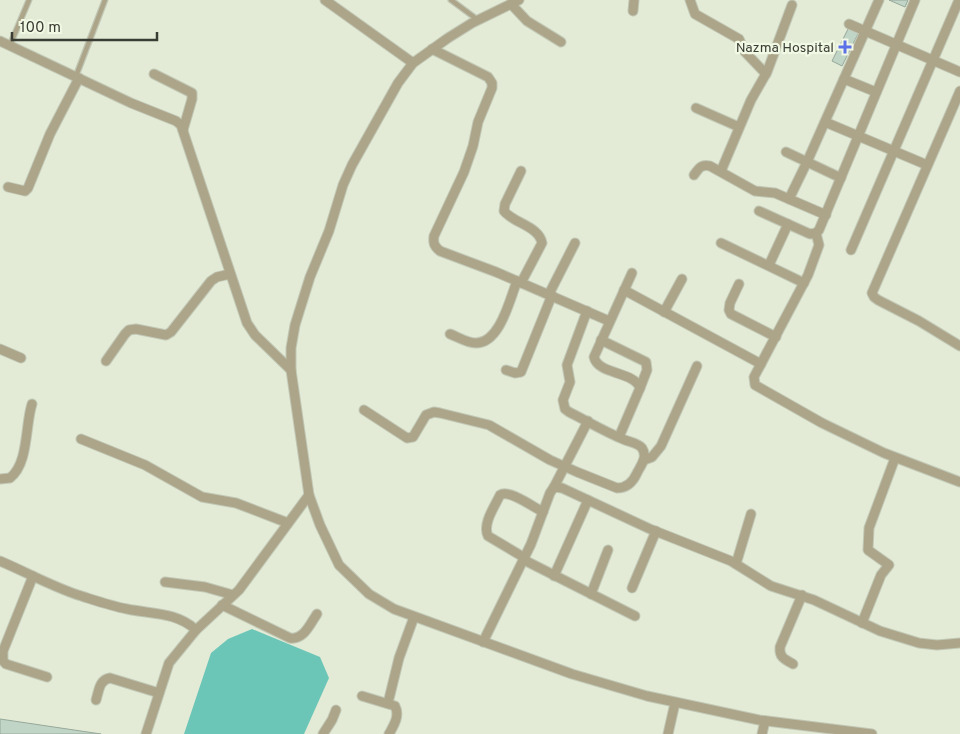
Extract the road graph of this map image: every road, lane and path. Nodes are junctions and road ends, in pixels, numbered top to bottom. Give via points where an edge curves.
1 (29, 0) edge
2 (104, 0) edge
3 (325, 0) edge
4 (451, 0) edge
5 (634, 0) edge
6 (690, 0) edge
7 (879, 0) edge
8 (915, 0) edge
9 (959, 0) edge
10 (515, 2) edge
11 (339, 4) edge
12 (792, 5) dead end
13 (633, 12) dead end
14 (478, 20) junction
15 (849, 24) dead end
16 (866, 32) junction
17 (0, 41) edge
18 (561, 42) dead end
19 (895, 44) junction
20 (10, 45) junction
21 (432, 49) junction
22 (933, 61) junction
23 (413, 63) junction
24 (960, 72) edge
25 (154, 74) dead end
26 (766, 74) junction
27 (77, 77) junction
28 (844, 79) junction
29 (960, 91) edge
30 (876, 92) junction
31 (696, 108) dead end
32 (825, 122) junction
33 (739, 128) junction
34 (183, 130) junction
35 (858, 136) junction
36 (786, 152) dead end
37 (894, 152) junction
38 (807, 162) junction
39 (927, 165) junction
40 (521, 171) dead end
41 (721, 172) junction
42 (694, 175) dead end
43 (841, 178) junction
44 (8, 187) dead end
45 (789, 199) junction
46 (759, 211) dead end
47 (826, 215) junction
48 (788, 224) junction
49 (816, 233) junction
50 (575, 243) dead end
51 (721, 243) dead end
52 (851, 250) dead end
53 (769, 265) junction
54 (632, 273) dead end
55 (230, 274) junction
56 (682, 279) dead end
57 (519, 282) junction
58 (804, 283) junction
59 (739, 284) dead end
60 (624, 290) junction
61 (550, 295) junction
62 (587, 311) junction
63 (664, 312) junction
64 (610, 320) junction
65 (450, 334) dead end
66 (776, 337) junction
67 (601, 340) junction
68 (960, 346) edge
69 (0, 349) edge
70 (21, 358) dead end
71 (106, 361) dead end
72 (761, 364) junction
73 (697, 366) dead end
74 (291, 370) junction
75 (506, 370) dead end
76 (640, 388) junction
77 (32, 404) dead end
78 (364, 410) dead end
79 (588, 421) junction
80 (619, 437) junction
81 (81, 439) dead end
82 (895, 458) junction
83 (644, 460) junction
84 (564, 466) junction
85 (0, 479) edge
86 (960, 482) edge
87 (554, 487) junction
88 (309, 495) junction
89 (588, 500) junction
90 (543, 512) junction
91 (751, 514) dead end
92 (288, 523) junction
93 (656, 531) junction
94 (608, 550) dead end
95 (524, 559) junction
96 (0, 561) edge
97 (736, 564) junction
98 (33, 576) junction
99 (554, 576) junction
100 (165, 582) dead end
101 (632, 588) dead end
102 (591, 594) junction
103 (234, 595) junction
104 (802, 595) junction
105 (222, 606) junction
106 (317, 614) dead end
107 (636, 616) dead end
108 (414, 617) junction
109 (862, 623) junction
110 (196, 630) junction
111 (483, 642) junction
112 (960, 643) edge
113 (792, 664) dead end
114 (47, 677) dead end
115 (159, 692) junction
116 (362, 696) dead end
117 (96, 700) dead end
118 (388, 703) junction
119 (675, 703) junction
120 (336, 710) dead end
121 (765, 721) junction
122 (146, 734) edge
123 (322, 734) edge
124 (389, 734) edge
125 (668, 734) edge
126 (762, 734) edge
127 (872, 734) edge

1 - 20 lane
2 - 27 lane
3 - 11 street
4 - 14 lane
5 - 13 street
6 - 26 street via 695,14 739,39 745,52
7 - 16 street
8 - 19 street
9 - 22 street
10 - 14 street
10 - 18 street via 527,22
11 - 23 street
12 - 26 street
14 - 21 street
15 - 16 street
16 - 19 street
16 - 28 street
17 - 20 street
19 - 22 street
19 - 30 street
20 - 27 street
21 - 23 street
21 - 57 street via 488,77 492,83 469,159 433,243 440,251
22 - 24 street
22 - 37 street
23 - 74 street via 398,83 343,185 295,325
25 - 34 street via 192,93
26 - 33 street
27 - 34 street via 176,121
27 - 44 street via 28,188 22,191
28 - 30 street
28 - 32 street
29 - 39 street
30 - 35 street
31 - 33 street
32 - 35 street
32 - 38 street
33 - 41 street
34 - 55 street
35 - 37 street
35 - 43 street
36 - 38 street
37 - 39 street
37 - 52 street
38 - 43 street
38 - 45 street
39 - 68 street via 872,293 878,300
40 - 57 street via 504,211 538,234 542,243
41 - 42 street via 703,165
41 - 45 street via 755,191
43 - 47 street
45 - 47 street
46 - 48 street
47 - 49 street
48 - 49 street via 810,234
48 - 53 street
49 - 58 street via 818,251
50 - 61 street
51 - 53 street
53 - 58 street
54 - 60 street
55 - 71 street via 211,281 171,332 129,330
55 - 74 street via 247,323
56 - 63 street
57 - 61 street
57 - 65 street via 492,336 472,343
58 - 66 street
59 - 66 street via 729,310
60 - 63 street
60 - 64 street
61 - 62 street
61 - 75 street via 521,372
62 - 64 street
62 - 79 street via 567,365 570,382 563,400 569,412
63 - 72 street
64 - 67 street
66 - 72 street
67 - 76 street via 646,362 647,370
67 - 76 street via 594,354 597,365 636,381
69 - 70 street
72 - 82 street via 755,385
73 - 83 street via 661,446 657,453
74 - 88 street
76 - 80 street
77 - 85 street via 27,438 17,470 10,478
78 - 84 street via 410,438 430,413 476,421 504,432
79 - 80 street
79 - 84 street
80 - 83 street via 639,445
81 - 92 street via 145,465 202,497 236,503
82 - 86 street
82 - 109 street via 869,528 868,550 889,565 881,575
83 - 84 street via 635,478 624,488 607,485
84 - 87 street
87 - 89 street
87 - 90 street
88 - 92 street
88 - 108 street via 339,565 368,594 394,610
89 - 93 street
89 - 99 street
90 - 95 street
90 - 95 street via 509,493 503,493 486,526 488,536
91 - 97 street
92 - 103 street
93 - 97 street
93 - 101 street
94 - 102 street
95 - 99 street
95 - 111 street
96 - 98 street
97 - 104 street via 771,586
98 - 110 street via 125,609 176,617
98 - 114 street via 2,661
99 - 102 street
100 - 103 street
102 - 107 street
103 - 105 street
104 - 109 street
104 - 113 street via 779,653
105 - 106 street via 296,639
105 - 110 street
108 - 111 street
108 - 118 street
109 - 112 street via 919,643
110 - 115 street via 169,663
111 - 119 street via 572,674
115 - 117 street via 110,678 102,681
115 - 122 street
116 - 118 street
118 - 124 street via 395,706 397,712
119 - 121 street
119 - 125 street
120 - 123 street
121 - 126 street
121 - 127 street

